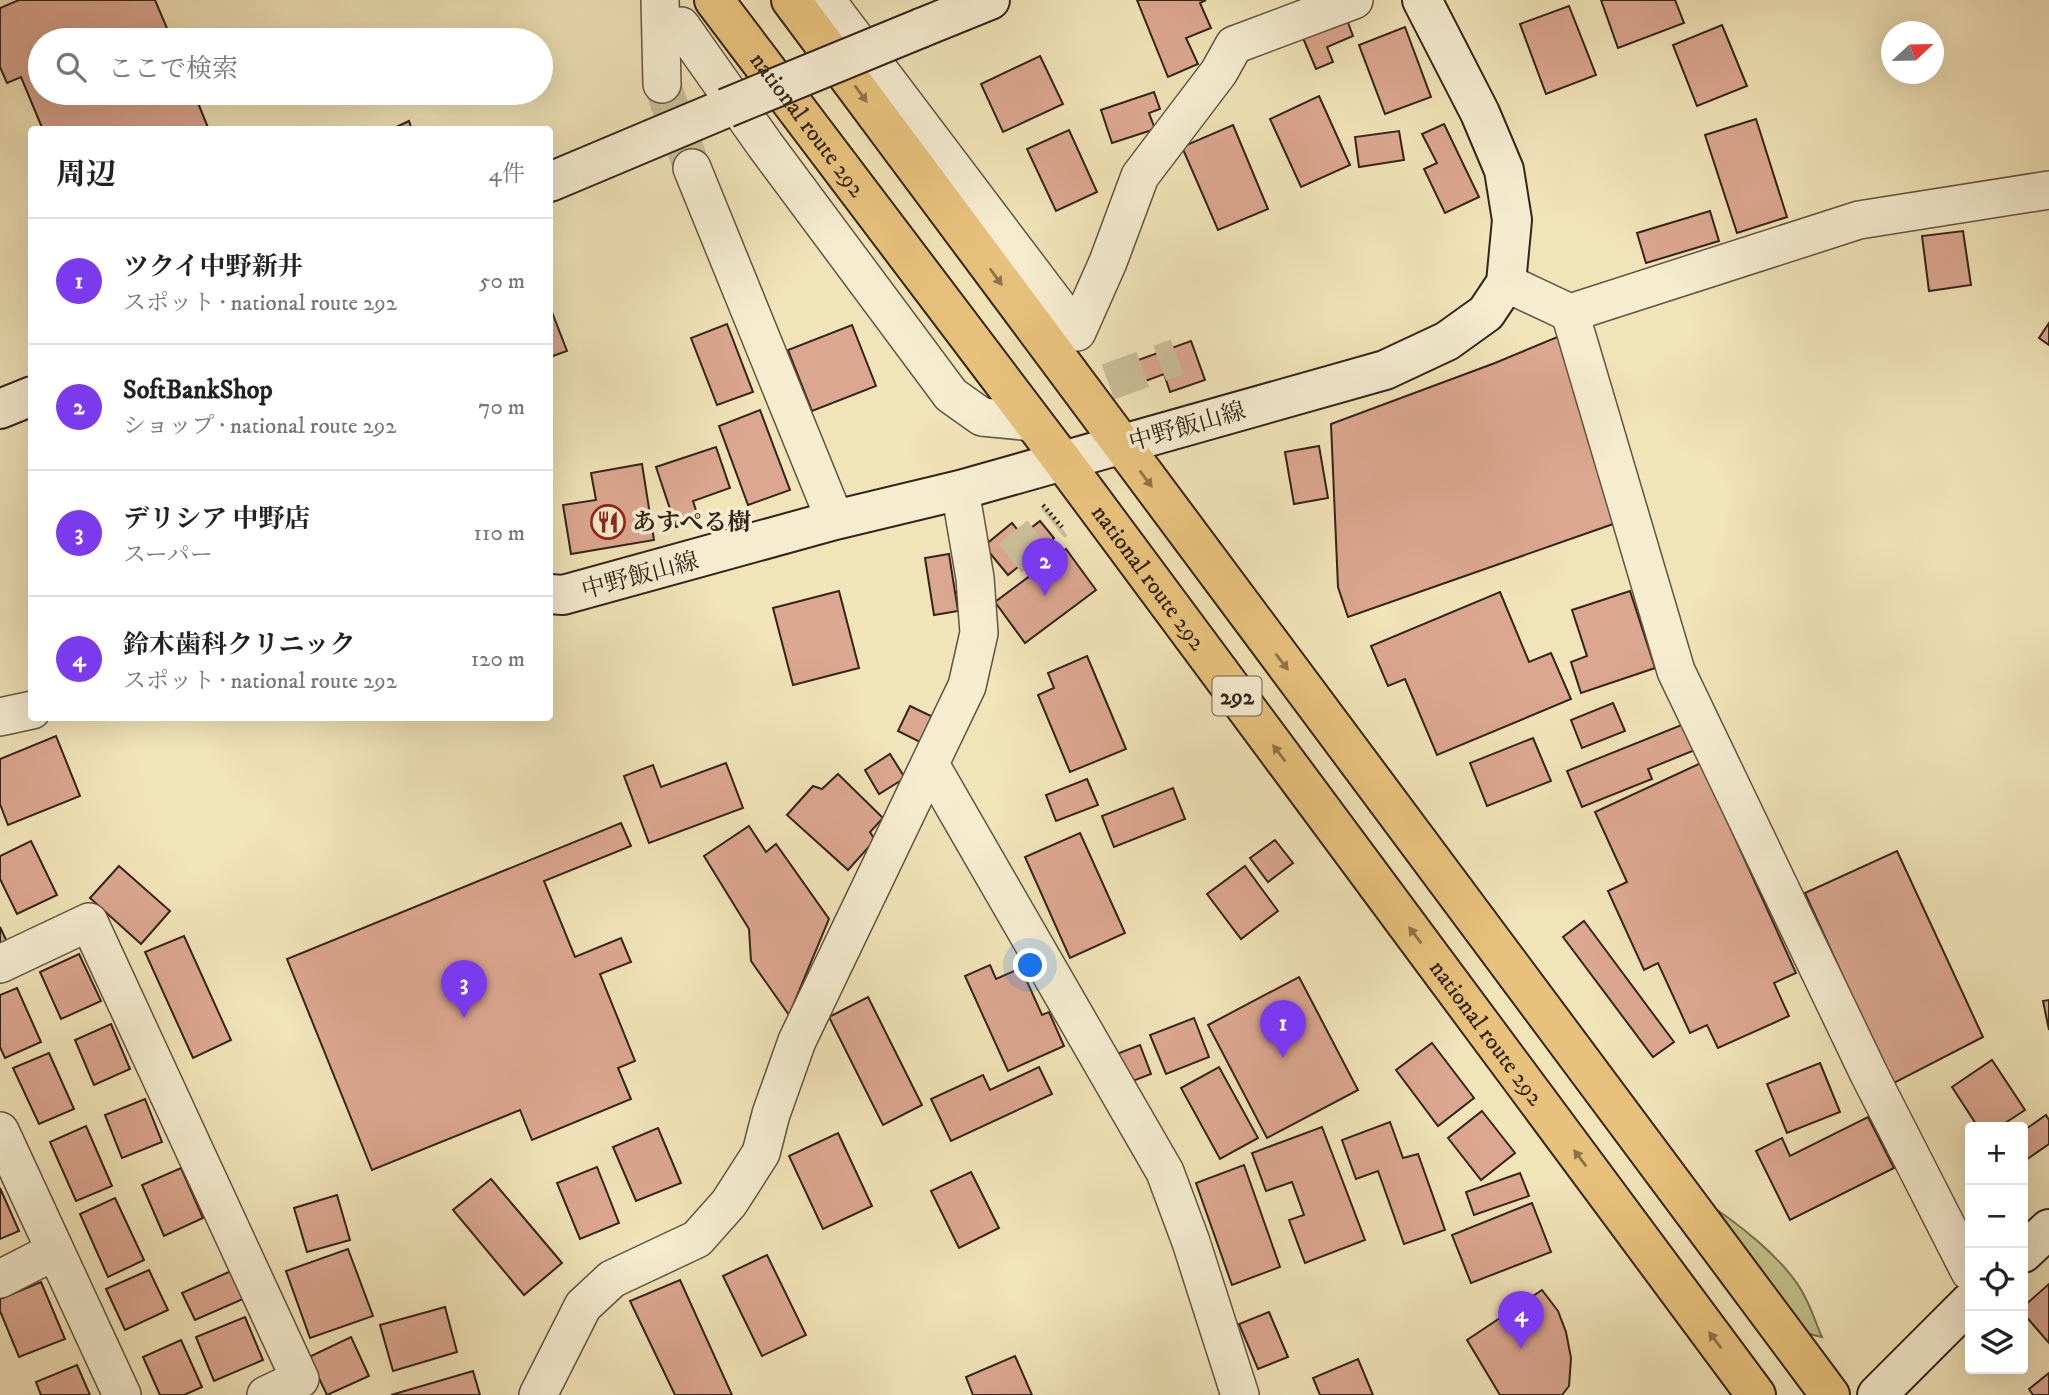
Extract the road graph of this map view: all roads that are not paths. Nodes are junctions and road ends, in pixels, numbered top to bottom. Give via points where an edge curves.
1 (714, 0) edge
2 (791, 0) edge
3 (826, 0) edge
4 (990, 0) edge
5 (1354, 0) edge
6 (1422, 0) edge
7 (671, 13) edge
8 (662, 84) tunnel mouth
9 (692, 168) tunnel mouth
10 (553, 181) edge
11 (2049, 190) edge
12 (1506, 283) junction
13 (1570, 313) junction
14 (28, 398) edge
15 (0, 409) edge
16 (1033, 422) junction
17 (1121, 445) junction
18 (1062, 460) junction
19 (960, 490) junction
20 (835, 520) junction
21 (553, 594) edge
22 (28, 711) edge
23 (0, 717) edge
24 (931, 766) junction
25 (0, 964) edge
26 (0, 1131) edge
27 (2049, 1229) edge
28 (2028, 1248) edge
29 (55, 1251) junction
30 (1965, 1262) edge
31 (0, 1279) edge
32 (1965, 1307) edge
33 (122, 1395) edge
34 (266, 1395) edge
35 (538, 1395) edge
36 (1240, 1395) edge
37 (1756, 1395) edge
38 (1830, 1395) edge
39 (1877, 1395) edge

1 - 16 highway, national route 292 / 292
2 -> 17 highway, 292
3 - 5 street via 1077,332 1140,176 1219,72 1234,45
4 - 10 main road, bridge
6 - 12 main road, 中野飯山線 via 1504,170 1512,220
7 - 8 street
7 - 16 street via 951,395 982,417
9 - 20 street
11 - 13 street via 1859,220
12 - 13 street
12 - 17 main road, 中野飯山線 via 1486,313 1447,341 1385,369
13 - 30 street via 1676,671 1869,1074
14 - 15 main road
16 - 18 highway, national route 292 / 292
17 - 18 main road, 中野飯山線
17 -> 38 highway, 292
18 - 19 main road, 中野飯山線
37 -> 18 highway, national route 292 / 292
19 - 20 main road, 中野飯山線
19 - 24 street via 979,634 967,686
20 - 21 main road, 中野飯山線 via 563,596
22 - 23 street
24 - 35 street via 797,1041 761,1153 729,1203 697,1239 612,1279 583,1306
24 - 36 street via 1165,1172
25 - 34 street via 89,922 300,1379
26 - 29 street
27 - 28 main road
29 - 31 street
29 - 33 street
32 - 39 main road

